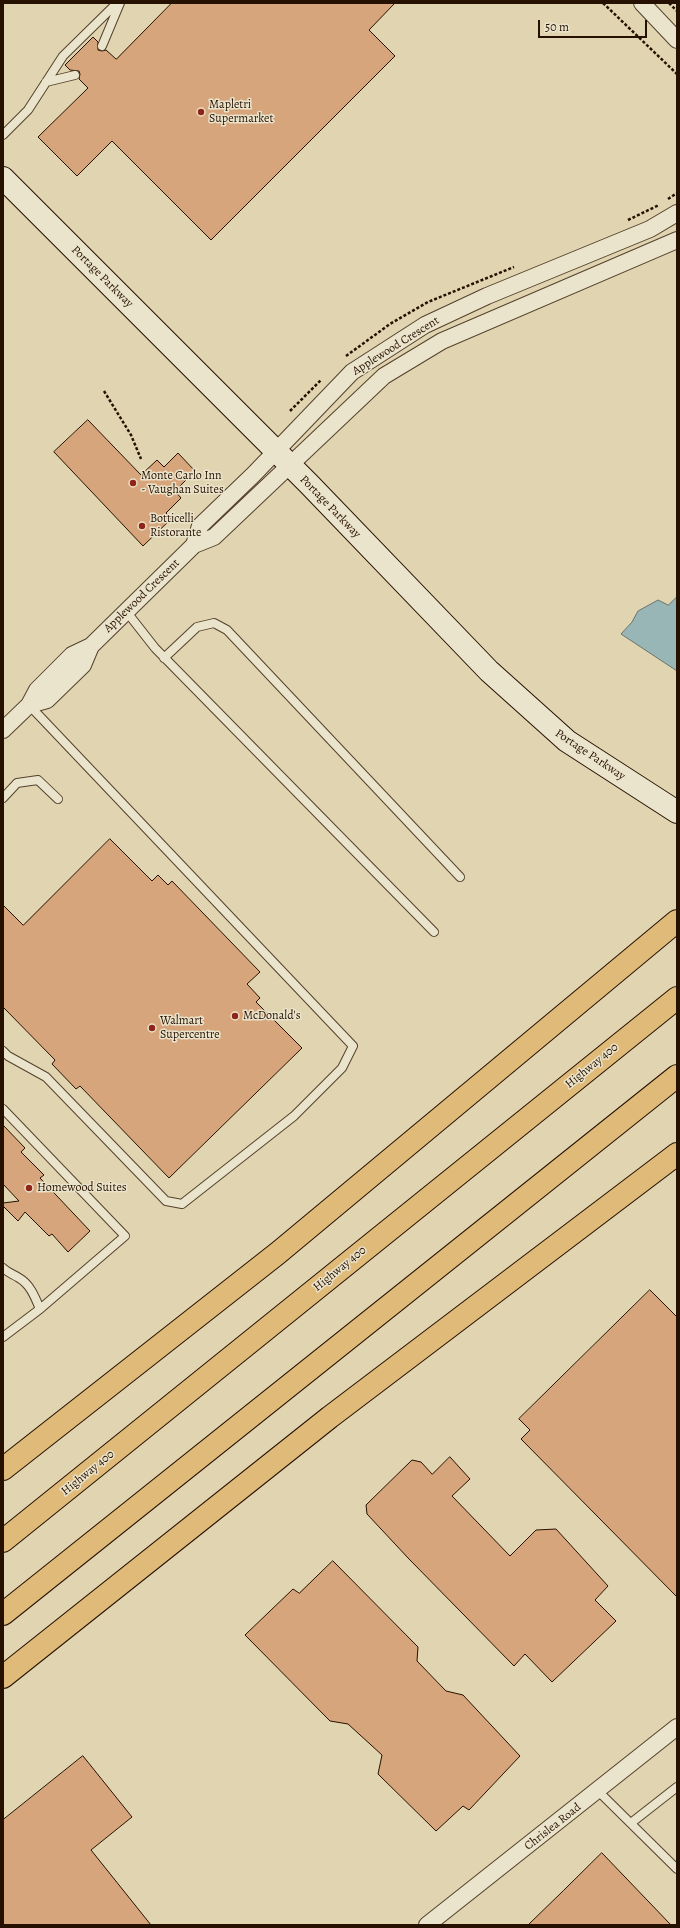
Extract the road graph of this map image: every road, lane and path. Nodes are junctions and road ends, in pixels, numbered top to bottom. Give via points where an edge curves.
1 (119, 3) edge
2 (603, 3) edge
3 (642, 3) edge
4 (669, 3) edge
5 (677, 11) edge
6 (677, 40) edge
7 (102, 46) dead end
8 (677, 74) edge
9 (75, 75) dead end
10 (46, 82) junction
11 (3, 135) edge
12 (7, 185) edge
13 (677, 213) edge
14 (677, 240) edge
15 (104, 391) dead end
16 (283, 458) junction
17 (141, 459) dead end
18 (126, 611) junction
19 (164, 658) junction
20 (29, 705) junction
21 (3, 730) edge
22 (3, 798) edge
23 (58, 799) dead end
24 (677, 812) edge
25 (460, 877) dead end
26 (675, 922) edge
27 (434, 932) dead end
28 (677, 998) edge
29 (3, 1052) edge
30 (677, 1076) edge
31 (3, 1109) edge
32 (677, 1154) edge
33 (3, 1268) edge
34 (40, 1309) junction
35 (5, 1332) edge
36 (3, 1469) edge
37 (3, 1541) edge
38 (3, 1614) edge
39 (3, 1677) edge
40 (677, 1727) edge
41 (677, 1787) edge
42 (598, 1791) junction
43 (631, 1823) junction
44 (677, 1870) edge
45 (427, 1925) edge

1 - 7 lane
1 - 10 lane via 63,56
2 - 8 path
3 - 6 street
4 - 5 path
9 - 10 lane
10 - 11 lane via 28,110
12 - 16 street, Portage Parkway
13 - 16 street, Applewood Crescent via 650,229 487,296 425,325 352,372
14 - 16 street, Applewood Crescent via 442,341 384,376
15 - 17 path via 131,435
16 - 18 street, Applewood Crescent via 200,526 194,546
16 - 24 street, Portage Parkway via 489,671 538,717 567,741
18 - 19 lane
18 - 20 street, Applewood Crescent via 91,646 72,655 38,690
19 - 25 lane via 197,627 214,623 227,630
19 - 27 lane
20 - 21 street, Applewood Crescent
20 - 29 lane via 353,1046 342,1068 294,1116 182,1204 166,1201 46,1078
22 - 23 lane via 17,783 38,780
26 - 36 highway via 278,1253
28 - 37 highway, Highway 400
30 - 38 highway
31 - 34 lane via 125,1236
32 - 39 highway via 330,1418
33 - 34 lane via 21,1279 34,1293
34 - 35 lane
40 - 42 street, Chrislea Road
41 - 43 lane
42 - 43 lane
42 - 45 street, Chrislea Road
43 - 44 lane

